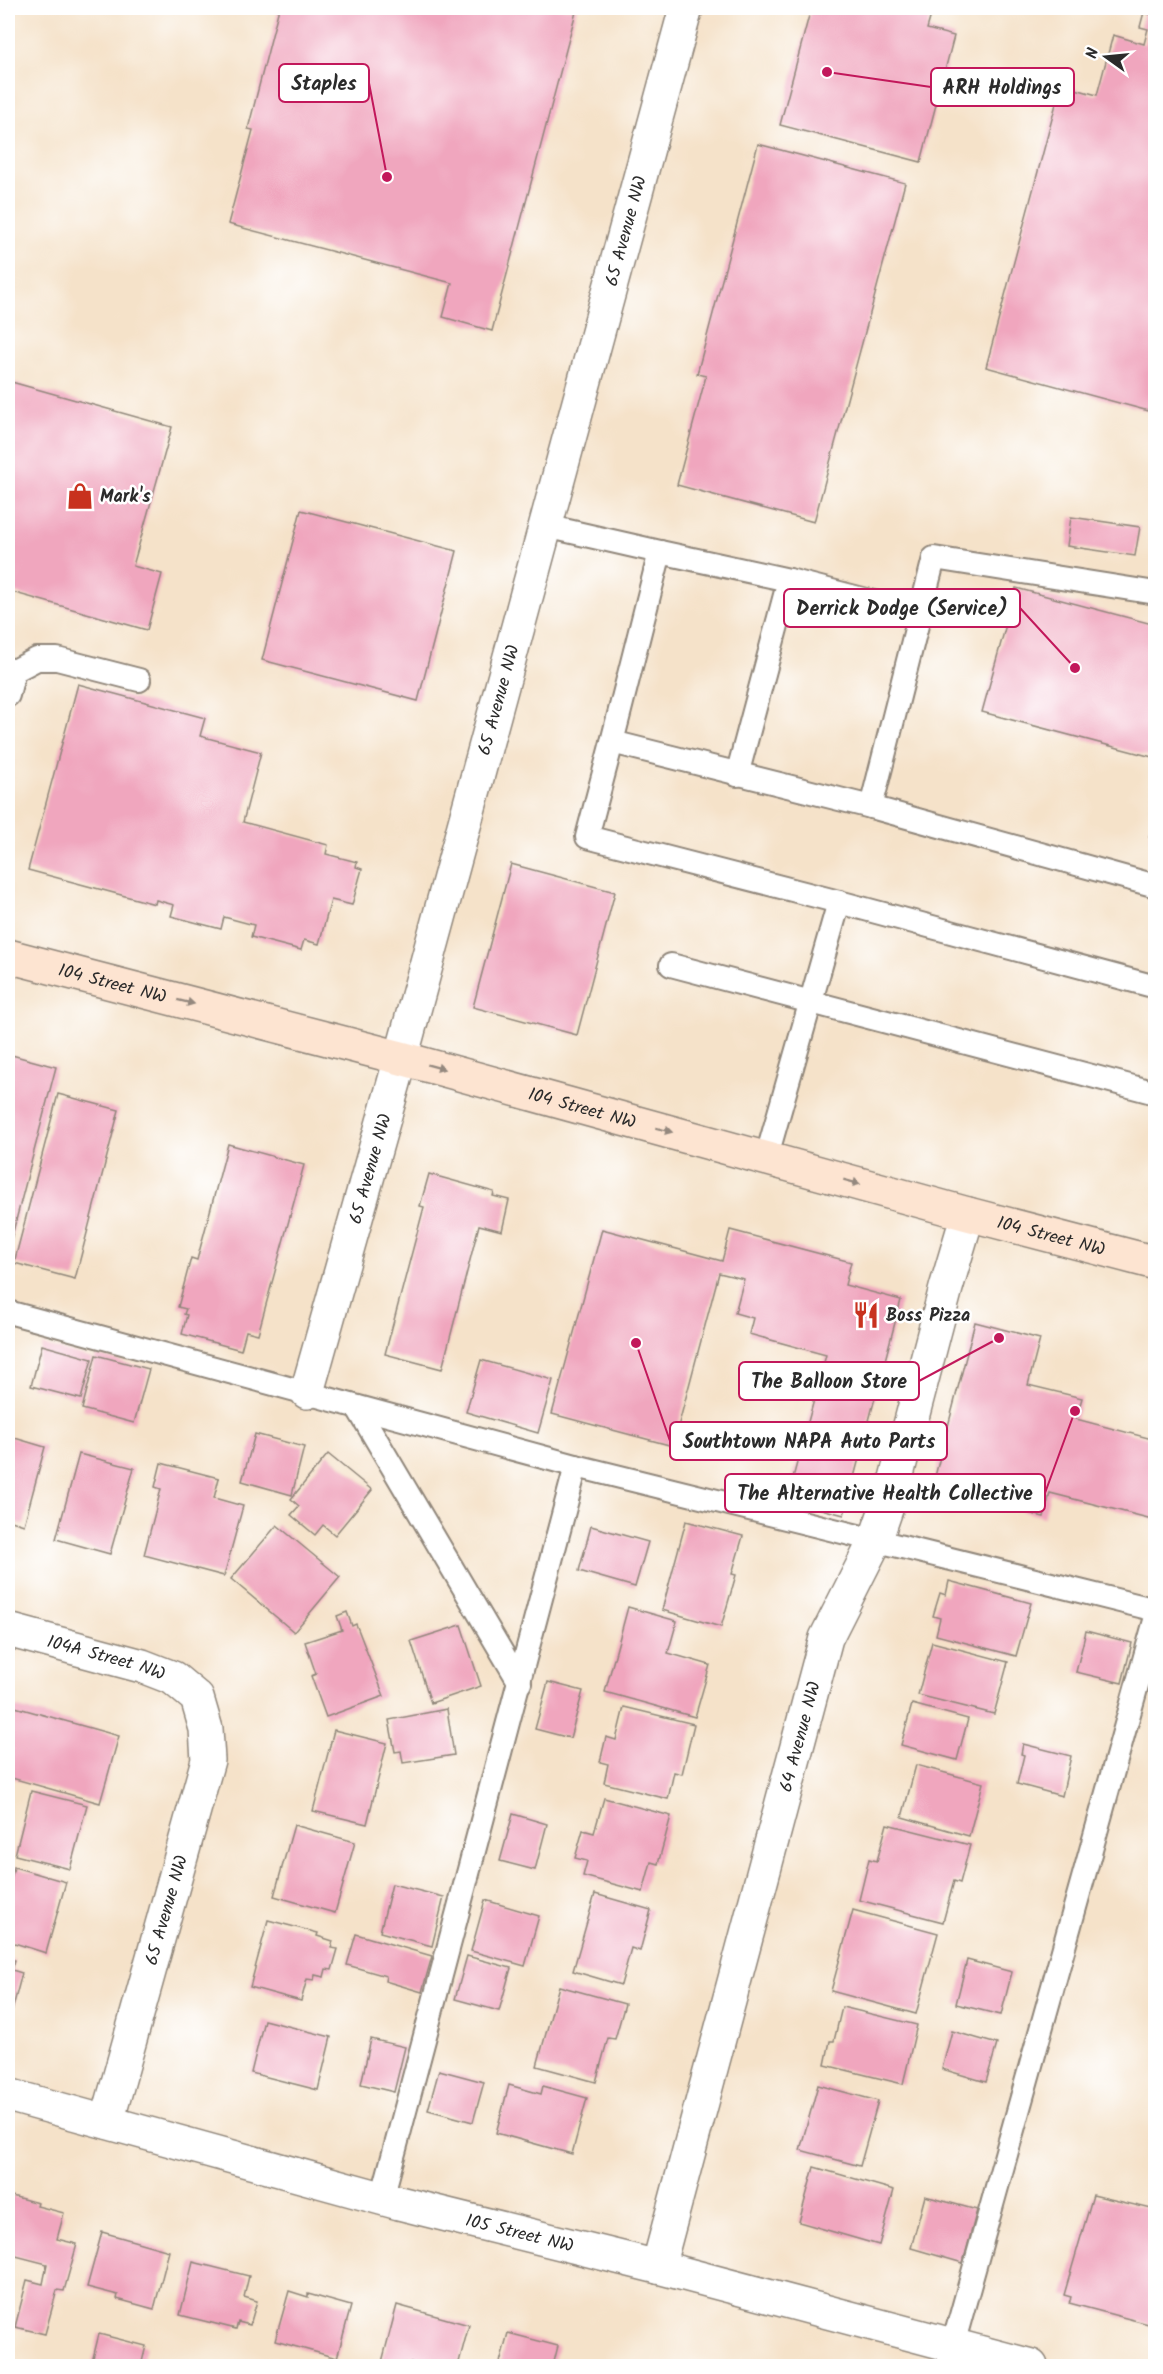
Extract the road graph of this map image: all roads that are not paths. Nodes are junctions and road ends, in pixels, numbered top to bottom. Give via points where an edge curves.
1 (686, 8) edge
2 (546, 526) junction
3 (660, 552) junction
4 (789, 580) junction
5 (1155, 593) edge
6 (921, 614) junction
7 (11, 670) edge
8 (139, 680) dead end
9 (8, 695) edge
10 (612, 742) junction
11 (738, 775) junction
12 (871, 807) junction
13 (1155, 886) edge
14 (839, 902) junction
15 (8, 956) edge
16 (671, 966) dead end
17 (1155, 987) edge
18 (812, 1002) junction
19 (401, 1058) junction
20 (1155, 1093) edge
21 (766, 1159) junction
22 (968, 1214) junction
23 (1155, 1263) edge
24 (8, 1312) edge
25 (307, 1392) junction
26 (357, 1407) junction
27 (576, 1466) junction
28 (875, 1542) junction
29 (1155, 1610) edge
30 (1155, 1617) edge
31 (8, 1630) edge
32 (520, 1683) junction
33 (197, 1698) joint
34 (8, 2095) edge
35 (107, 2122) junction
36 (382, 2198) junction
37 (658, 2267) junction
38 (950, 2356) edge
39 (1031, 2367) edge

1 - 2 street, 65 Avenue NW
2 - 3 lane
2 - 19 street, 65 Avenue NW
3 - 4 lane
3 - 10 lane
4 - 6 lane
4 - 11 lane
5 - 6 lane via 934,558
6 - 12 lane
7 - 8 lane via 37,659 57,659
7 - 9 lane
10 - 11 lane
10 - 14 lane via 587,837
11 - 12 lane
12 - 13 lane
14 - 17 lane
14 - 18 lane
15 -> 19 main road, 104 Street NW
16 - 18 lane
18 - 20 lane
18 - 21 lane
19 -> 21 main road, 104 Street NW
19 - 25 street, 65 Avenue NW
21 -> 22 main road, 104 Street NW
22 - 23 main road, 104 Street NW
22 - 28 street, 64 Avenue NW via 894,1486
24 - 25 lane
25 - 26 lane
26 - 27 lane
26 - 32 lane
27 - 28 lane
27 - 32 lane
28 - 29 lane
28 - 37 street, 64 Avenue NW via 826,1638
30 - 38 lane
31 - 33 street, 104A Street NW via 142,1666 173,1678
32 - 36 lane
33 - 35 street, 65 Avenue NW via 206,1728 208,1760
34 - 35 street, 105 Street NW
35 - 36 street, 105 Street NW
36 - 37 street, 105 Street NW
37 - 38 street, 105 Street NW
38 - 39 street, 105 Street NW

